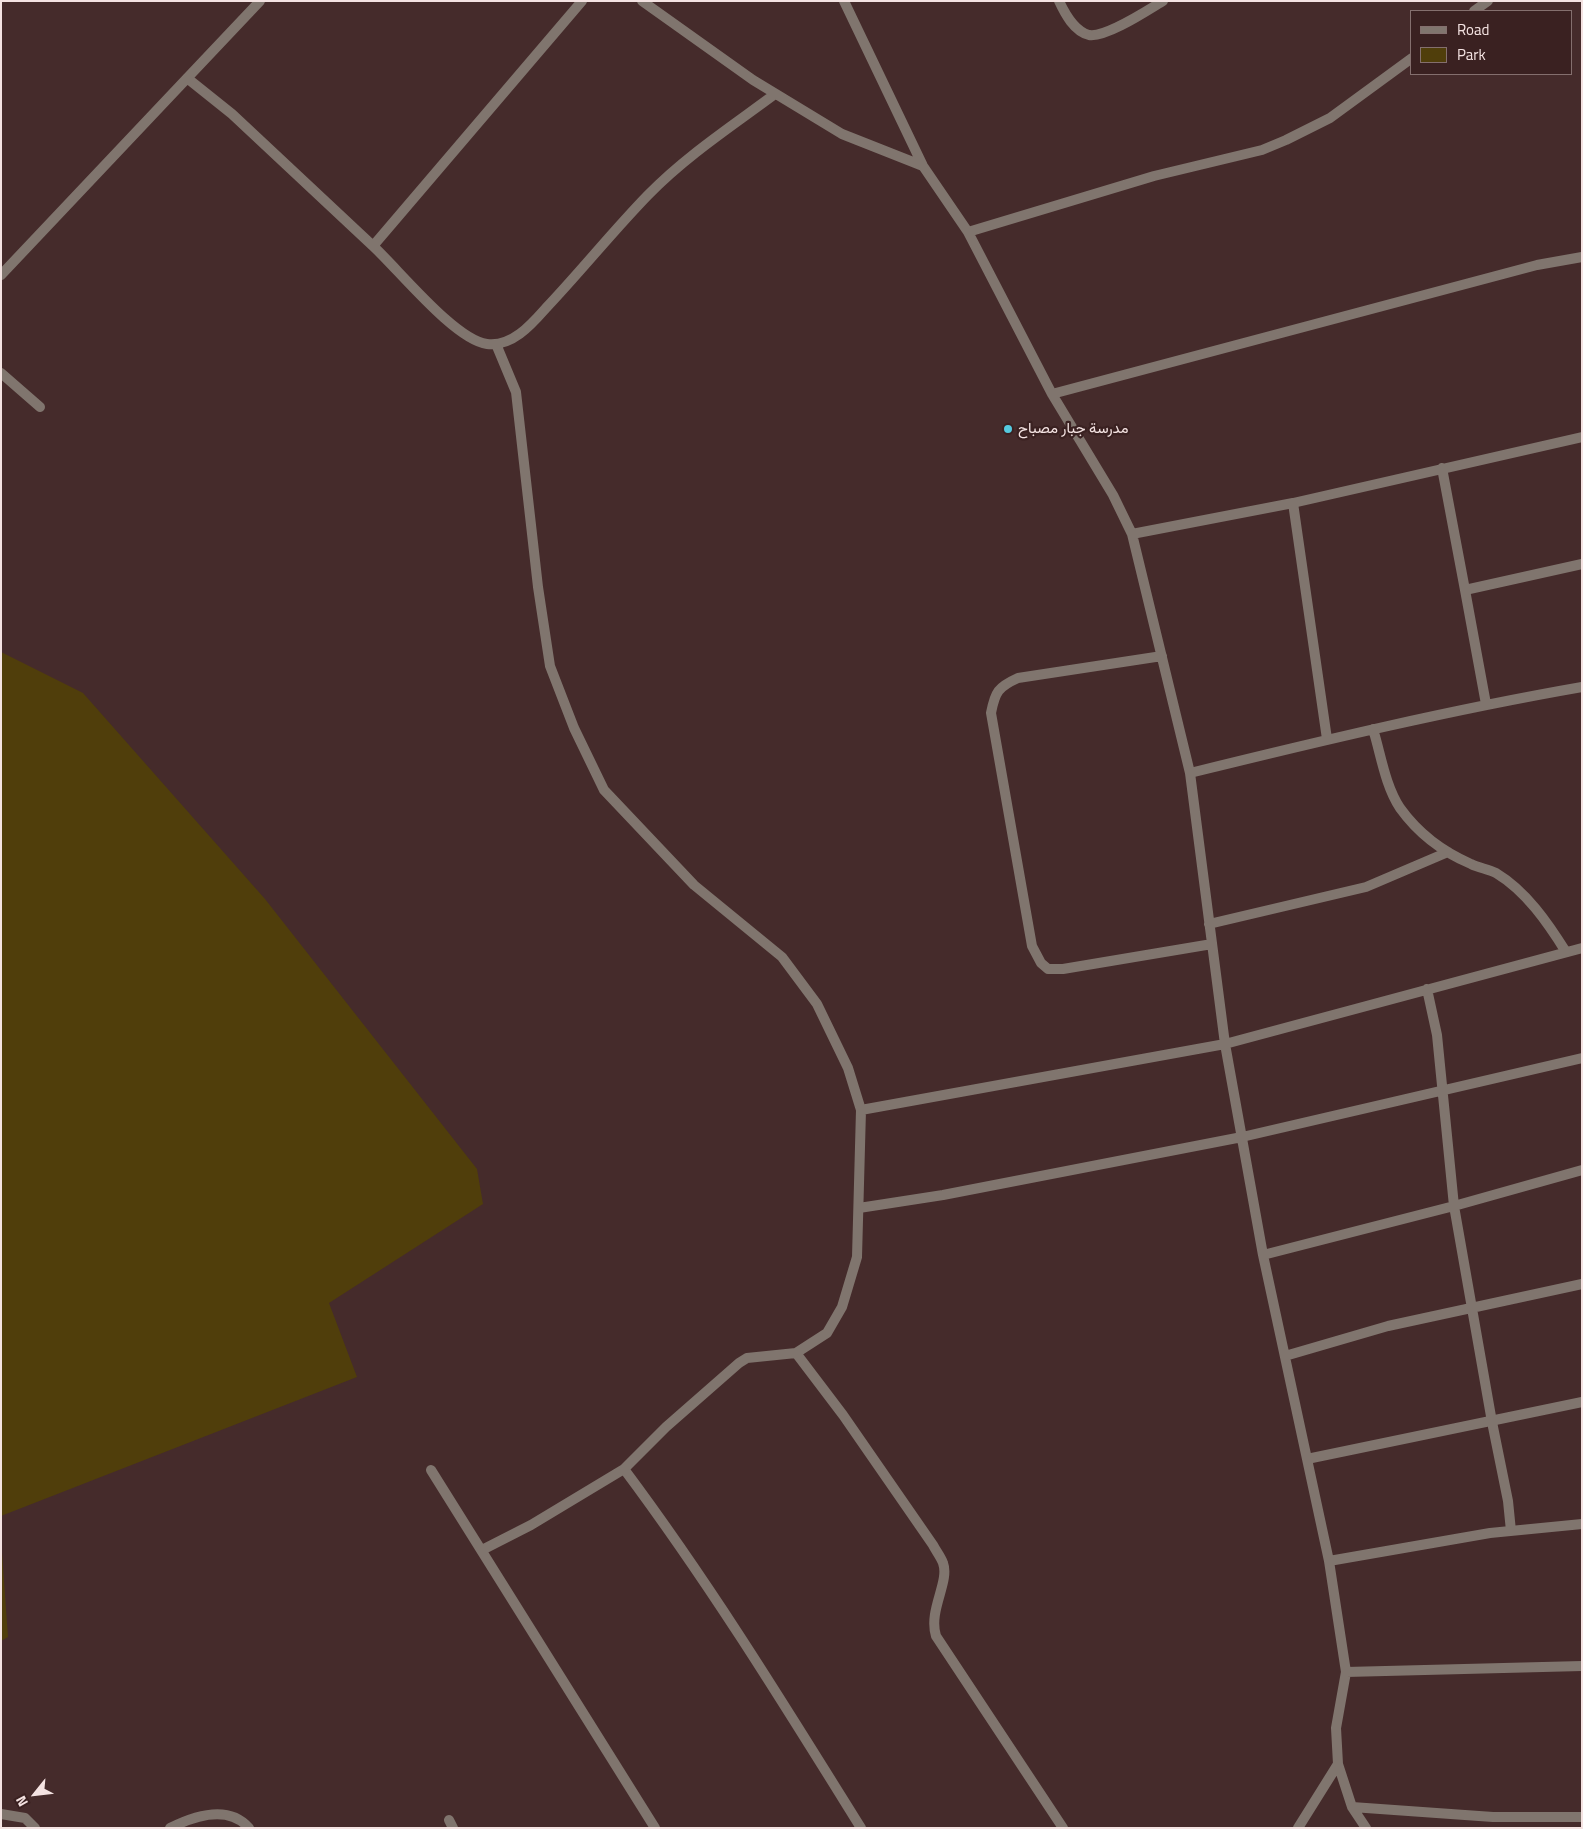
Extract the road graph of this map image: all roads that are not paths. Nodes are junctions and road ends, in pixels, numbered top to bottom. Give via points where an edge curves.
1 (260, 1) edge
2 (582, 1) edge
3 (642, 1) edge
4 (844, 1) edge
5 (1059, 1) edge
6 (1163, 1) edge
7 (1488, 1) edge
8 (1475, 10) edge
9 (1410, 59) edge
10 (187, 78) junction
11 (776, 94) junction
12 (923, 166) junction
13 (968, 232) junction
14 (373, 246) junction
15 (1582, 257) edge
16 (1, 275) edge
17 (496, 344) junction
18 (1, 373) edge
19 (1052, 394) junction
20 (40, 407) dead end
21 (1582, 438) edge
22 (1442, 468) junction
23 (1293, 503) junction
24 (1132, 534) junction
25 (1582, 564) edge
26 (1465, 590) junction
27 (1162, 656) junction
28 (1582, 687) edge
29 (1486, 704) junction
30 (1374, 729) junction
31 (1327, 739) junction
32 (1190, 774) junction
33 (1448, 852) junction
34 (1209, 924) junction
35 (1212, 944) junction
36 (1582, 948) edge
37 (1566, 952) junction
38 (1427, 990) junction
39 (1225, 1044) junction
40 (1582, 1058) edge
41 (1443, 1090) junction
42 (861, 1110) junction
43 (1242, 1137) junction
44 (1582, 1170) edge
45 (1454, 1206) junction
46 (859, 1208) junction
47 (1263, 1255) junction
48 (1582, 1284) edge
49 (1472, 1308) junction
50 (796, 1353) junction
51 (1285, 1356) junction
52 (1582, 1402) edge
53 (1492, 1422) junction
54 (1307, 1459) junction
55 (624, 1469) junction
56 (431, 1470) dead end
57 (1582, 1524) edge
58 (1511, 1531) junction
59 (482, 1550) junction
60 (1329, 1561) junction
61 (1582, 1666) edge
62 (1346, 1672) junction
63 (1338, 1764) junction
64 (1352, 1807) junction
65 (1, 1814) edge
66 (1579, 1817) edge
67 (35, 1828) edge
68 (170, 1828) edge
69 (248, 1828) edge
70 (655, 1828) edge
71 (861, 1828) edge
72 (1063, 1828) edge
73 (1298, 1828) edge
74 (1366, 1828) edge
75 (1576, 1828) edge

1 - 10 street
2 - 14 street
3 - 11 street
4 - 12 street
5 - 6 street via 1078,30 1090,35 1108,31
7 - 8 street
9 - 13 street via 1330,118 1262,150 1154,176
10 - 14 street via 232,114
10 - 16 street
11 - 12 street via 842,134
11 - 17 street via 700,148 648,195 541,314 512,340
12 - 13 street
13 - 19 street
14 - 17 street via 440,314 477,341
15 - 19 street via 1537,265
17 - 42 street via 516,392 550,666 574,728 604,790 694,885 782,957 817,1004 848,1068
18 - 20 street
19 - 24 street via 1113,495
21 - 22 street
22 - 23 street
22 - 26 street
23 - 24 street
23 - 31 street
24 - 27 street
25 - 26 street
26 - 29 street
27 - 32 street
27 - 35 street via 1018,678 995,694 991,713 1032,946 1041,963 1048,969 1063,969
28 - 29 street
29 - 30 street
30 - 31 street
30 - 33 street via 1390,789 1399,806 1414,825
31 - 32 street
32 - 34 street
33 - 34 street via 1366,887
33 - 37 street via 1495,873 1511,885 1548,923
34 - 35 street
35 - 39 street
36 - 37 street
37 - 38 street
38 - 39 street
38 - 41 street via 1437,1035
39 - 42 street
39 - 43 street
40 - 41 street
41 - 43 street
41 - 45 street
42 - 46 street
43 - 46 street
43 - 47 street
44 - 45 street
45 - 47 street
45 - 49 street
46 - 50 street via 857,1257 842,1307 827,1333
47 - 51 street
48 - 49 street
49 - 51 street via 1388,1326
49 - 53 street
50 - 55 street via 747,1358 739,1363
50 - 72 street via 843,1415 944,1564 934,1614 936,1636
51 - 54 street
52 - 53 street
53 - 54 street
53 - 58 street
54 - 60 street
55 - 59 street via 532,1525
55 - 71 street via 754,1656
56 - 59 street
57 - 58 street
58 - 60 street
59 - 70 street
60 - 62 street
61 - 62 street
62 - 63 street via 1336,1728
63 - 64 street
63 - 73 street
64 - 66 street via 1493,1818
64 - 74 street
65 - 67 street via 25,1818
66 - 75 street
68 - 69 street via 200,1816 224,1814 236,1816

